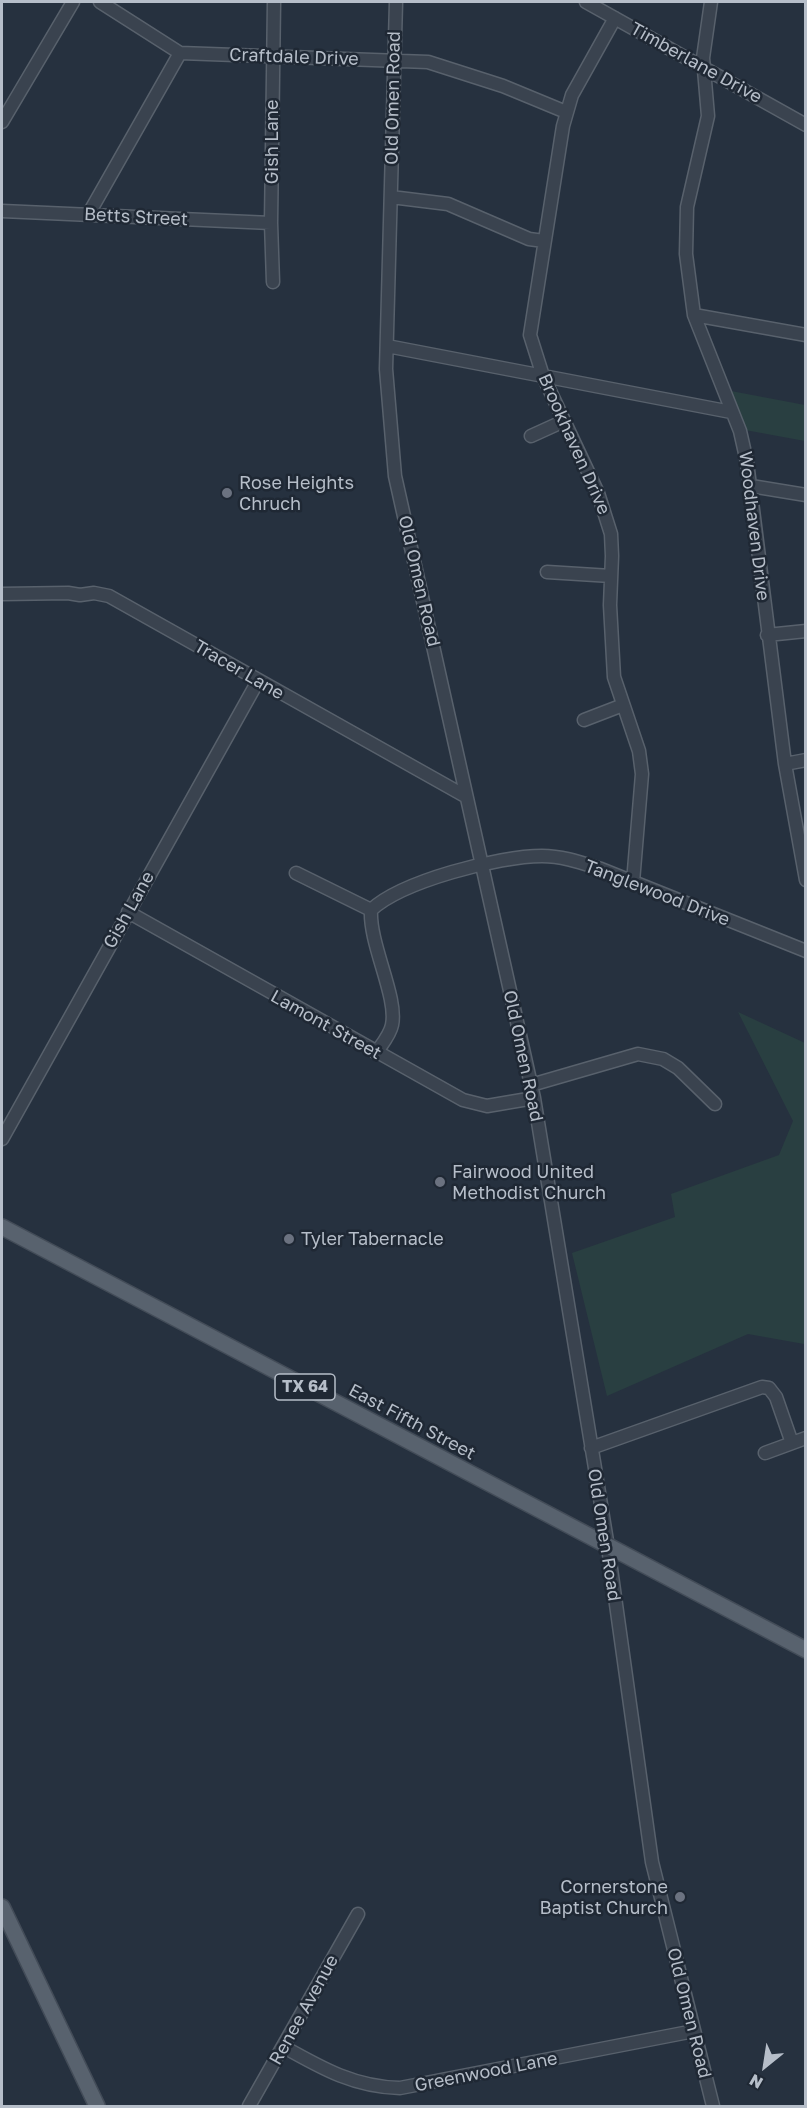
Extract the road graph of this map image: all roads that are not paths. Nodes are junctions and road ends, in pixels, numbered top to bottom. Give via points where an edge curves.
1 (73, 2) edge
2 (100, 2) edge
3 (274, 2) edge
4 (396, 2) edge
5 (586, 2) edge
6 (711, 2) edge
7 (615, 18) junction
8 (180, 53) junction
9 (273, 56) junction
10 (393, 60) junction
11 (704, 68) junction
12 (566, 112) junction
13 (2, 122) edge
14 (806, 125) edge
15 (392, 198) junction
16 (2, 211) edge
17 (88, 214) junction
18 (271, 223) junction
19 (544, 241) junction
20 (273, 282) dead end
21 (694, 315) junction
22 (806, 335) edge
23 (387, 346) junction
24 (543, 376) junction
25 (731, 412) junction
26 (564, 421) junction
27 (531, 436) dead end
28 (751, 486) junction
29 (806, 495) edge
30 (548, 572) dead end
31 (611, 576) junction
32 (2, 594) edge
33 (806, 631) edge
34 (768, 635) junction
35 (258, 681) junction
36 (623, 705) junction
37 (584, 720) dead end
38 (806, 760) edge
39 (785, 764) junction
40 (465, 796) junction
41 (482, 864) junction
42 (296, 873) dead end
43 (805, 880) edge
44 (633, 882) junction
45 (371, 910) junction
46 (128, 912) junction
47 (806, 951) edge
48 (376, 1053) junction
49 (531, 1085) junction
50 (534, 1098) junction
51 (715, 1104) dead end
52 (2, 1139) edge
53 (2, 1227) edge
54 (806, 1438) edge
55 (792, 1443) junction
56 (591, 1448) junction
57 (765, 1453) dead end
58 (608, 1547) junction
59 (806, 1650) edge
60 (2, 1907) edge
61 (357, 1914) dead end
62 (694, 2031) junction
63 (284, 2047) junction
64 (97, 2106) edge
65 (249, 2106) edge
66 (713, 2106) edge

1 - 13 street
2 - 8 street
3 - 9 street, Gish Lane
4 - 10 street, Old Omen Road
5 - 7 street, Timberlane Drive
6 - 11 street, Woodhaven Drive
7 - 11 street, Timberlane Drive
7 - 12 street, Brookhaven Drive
8 - 9 street, Craftdale Drive
8 - 17 street
9 - 10 street, Craftdale Drive
9 - 18 street, Gish Lane
10 - 12 street, Craftdale Drive via 428,62 461,71
10 - 15 street, Old Omen Road
11 - 14 street, Timberlane Drive
11 - 21 street, Woodhaven Drive via 708,116 685,230
12 - 19 street, Brookhaven Drive
15 - 19 street via 448,204 530,239
15 - 23 street, Old Omen Road
16 - 17 street, Betts Street
17 - 18 street, Betts Street
18 - 20 street, Gish Lane
19 - 24 street, Brookhaven Drive via 530,335
21 - 22 street
21 - 25 street, Woodhaven Drive
23 - 24 street
23 - 40 street, Old Omen Road via 395,476
24 - 25 street
24 - 26 street, Brookhaven Drive
25 - 28 street, Woodhaven Drive via 740,431
26 - 27 street
26 - 31 street, Brookhaven Drive via 606,513 611,534
28 - 29 street
28 - 34 street, Woodhaven Drive
30 - 31 street
31 - 36 street, Brookhaven Drive via 614,677
32 - 35 street, Tracer Lane via 68,592 109,596
33 - 34 street
34 - 39 street, Woodhaven Drive
35 - 40 street, Tracer Lane
35 - 46 street, Gish Lane
36 - 37 street
36 - 44 street, Brookhaven Drive via 639,751 642,774
38 - 39 street
39 - 43 street, Woodhaven Drive
40 - 41 street, Old Omen Road
41 - 44 street, Tanglewood Drive via 542,856 571,860
41 - 45 street, Tanglewood Drive via 398,893
41 - 49 street, Old Omen Road
42 - 45 street
44 - 47 street, Tanglewood Drive
45 - 48 street via 393,1015 388,1034
46 - 48 street, Lamont Street
46 - 52 street, Gish Lane
48 - 50 street, Lamont Street via 477,1106
49 - 50 street, Old Omen Road
49 - 51 street via 638,1054 663,1059 678,1068
50 - 56 street, Old Omen Road
53 - 58 main road, East Fifth Street / TX 64
54 - 55 street
55 - 56 street via 776,1397 762,1387
55 - 57 street
56 - 58 street, Old Omen Road
58 - 59 main road, East Fifth Street / TX 64
58 - 62 street, Old Omen Road via 652,1862
60 - 64 main road
61 - 63 street, Renee Avenue
62 - 63 street, Greenwood Lane via 400,2088 379,2088 337,2076
62 - 66 street, Old Omen Road
63 - 65 street, Renee Avenue

